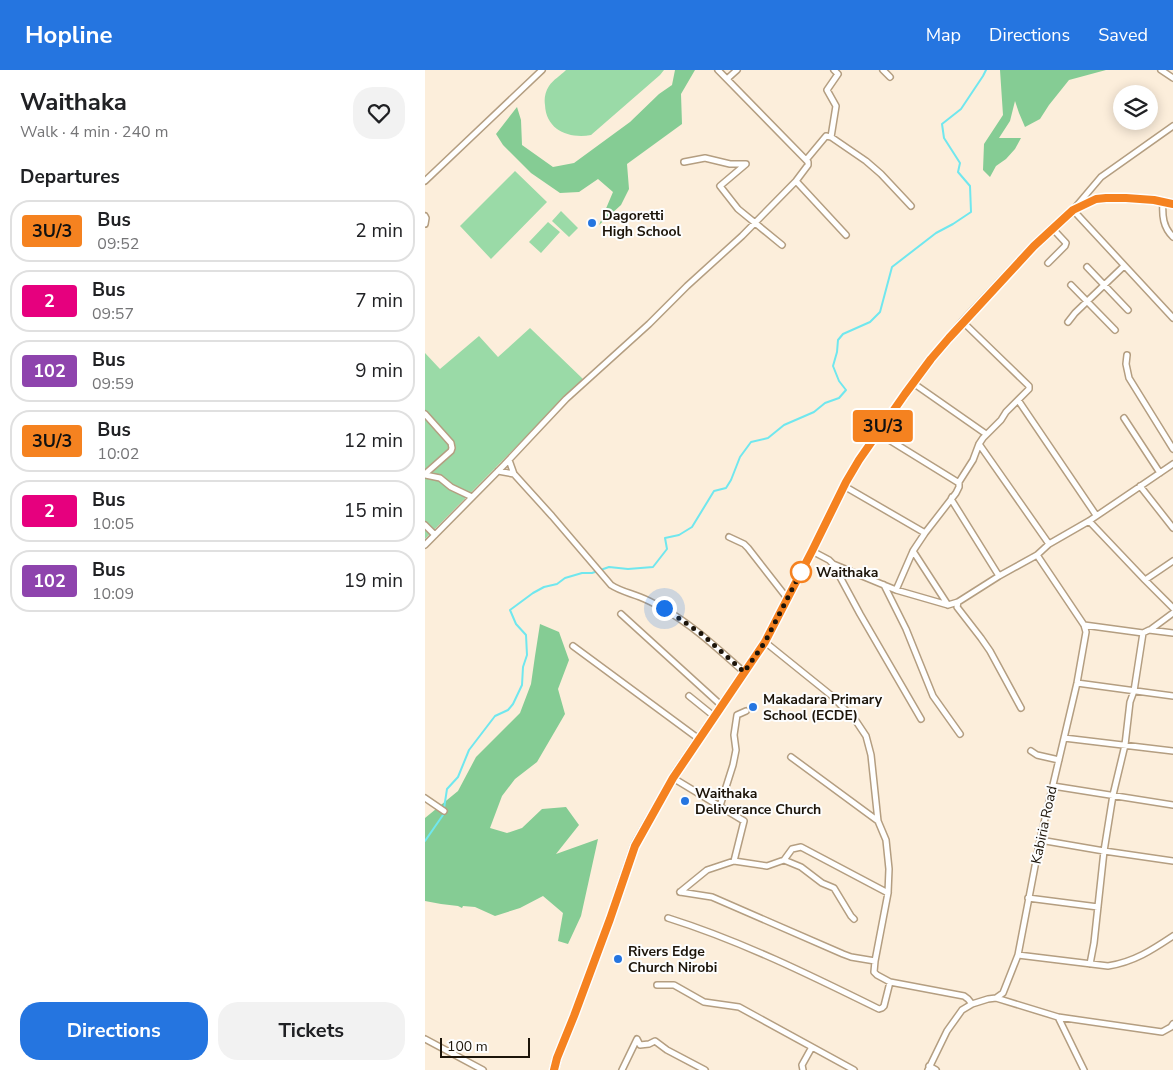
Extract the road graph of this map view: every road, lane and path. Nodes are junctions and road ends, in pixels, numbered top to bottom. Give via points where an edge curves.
1 (542, 70) edge
2 (718, 70) edge
3 (737, 70) edge
4 (834, 70) edge
5 (883, 70) edge
6 (1161, 70) edge
7 (890, 77) dead end
8 (1173, 78) edge
9 (727, 80) junction
10 (1173, 126) edge
11 (831, 137) junction
12 (805, 160) junction
13 (683, 162) dead end
14 (425, 181) edge
15 (796, 181) junction
16 (1163, 202) junction
17 (1173, 204) edge
18 (911, 206) dead end
19 (1073, 210) junction
20 (425, 216) edge
21 (755, 223) junction
22 (425, 224) edge
23 (1052, 228) junction
24 (846, 235) dead end
25 (1173, 237) edge
26 (782, 245) dead end
27 (1048, 263) dead end
28 (1124, 266) junction
29 (1087, 267) dead end
30 (1071, 285) dead end
31 (1104, 285) junction
32 (1088, 301) junction
33 (1128, 310) dead end
34 (1173, 318) edge
35 (963, 322) junction
36 (1068, 322) dead end
37 (1115, 330) dead end
38 (1127, 355) dead end
39 (913, 383) junction
40 (1019, 400) junction
41 (425, 414) edge
42 (1124, 418) dead end
43 (878, 433) junction
44 (986, 434) junction
45 (979, 444) junction
46 (1173, 449) edge
47 (509, 460) junction
48 (1173, 464) edge
49 (498, 471) junction
50 (1160, 473) junction
51 (514, 474) junction
52 (425, 475) edge
53 (959, 484) junction
54 (844, 486) junction
55 (1140, 486) junction
56 (953, 496) junction
57 (472, 497) junction
58 (1096, 515) junction
59 (1089, 521) junction
60 (425, 525) edge
61 (1173, 528) edge
62 (925, 533) junction
63 (435, 535) junction
64 (729, 537) dead end
65 (1049, 544) junction
66 (425, 545) edge
67 (812, 551) junction
68 (913, 551) junction
69 (1037, 555) junction
70 (1173, 560) edge
71 (833, 564) junction
72 (999, 576) junction
73 (1145, 580) junction
74 (884, 585) junction
75 (896, 590) junction
76 (787, 598) junction
77 (958, 602) junction
78 (948, 605) junction
79 (1173, 608) edge
80 (1173, 613) edge
81 (621, 614) dead end
82 (1084, 625) junction
83 (1149, 630) junction
84 (1143, 632) junction
85 (1173, 633) edge
86 (765, 642) junction
87 (573, 646) dead end
88 (744, 672) junction
89 (1077, 683) junction
90 (1134, 691) junction
91 (689, 696) dead end
92 (1173, 696) edge
93 (722, 706) junction
94 (1021, 708) dead end
95 (746, 711) dead end
96 (715, 717) junction
97 (921, 719) dead end
98 (960, 734) dead end
99 (1064, 738) junction
100 (699, 739) junction
101 (1125, 745) junction
102 (1031, 751) dead end
103 (1173, 751) edge
104 (791, 757) dead end
105 (1059, 760) junction
106 (673, 778) junction
107 (1053, 786) junction
108 (1113, 794) junction
109 (425, 798) edge
110 (1173, 805) edge
111 (720, 806) junction
112 (443, 811) dead end
113 (878, 821) junction
114 (1040, 840) junction
115 (1104, 851) junction
116 (784, 860) junction
117 (734, 861) junction
118 (1173, 861) edge
119 (888, 893) junction
120 (1028, 898) junction
121 (1098, 907) junction
122 (668, 918) dead end
123 (854, 919) dead end
124 (1173, 936) edge
125 (1018, 955) junction
126 (875, 961) junction
127 (1090, 964) junction
128 (890, 982) junction
129 (657, 985) dead end
130 (996, 998) junction
131 (972, 1004) junction
132 (1059, 1017) junction
133 (1173, 1024) edge
134 (426, 1041) edge
135 (812, 1047) junction
136 (928, 1068) edge
137 (483, 1070) edge
138 (554, 1070) edge
139 (623, 1070) edge
140 (705, 1070) edge
141 (803, 1070) edge
142 (854, 1070) edge
143 (936, 1070) edge
144 (1084, 1070) edge

1 - 14 street
2 - 9 street
3 - 9 street
4 - 11 street via 838,74 827,90 836,106
5 - 7 street
6 - 8 street
9 - 12 street
10 - 19 street via 1101,177
11 - 12 street via 826,136
11 - 18 street via 866,161
12 - 15 street via 809,164
13 - 21 street via 705,158 746,164 720,186 738,209
15 - 21 street
15 - 24 street
16 - 17 main road
16 - 19 main road via 1096,199
16 - 25 street via 1163,220
19 - 23 main road
19 - 28 street
20 - 22 street
21 - 26 street
21 - 47 street via 566,399
23 - 27 street via 1066,244
23 - 35 main road
28 - 31 street
28 - 34 street
29 - 31 street
30 - 32 street
31 - 32 street
31 - 33 street
32 - 36 street
32 - 37 street
35 - 39 main road
35 - 40 street via 1029,386
38 - 46 street via 1129,378
39 - 43 main road
39 - 44 street
40 - 44 street
40 - 58 street
41 - 52 street via 452,448
42 - 50 street
43 - 53 street
43 - 54 main road
44 - 45 street
45 - 53 street
45 - 65 street
47 - 49 street
47 - 51 street
48 - 50 street
49 - 51 street
49 - 57 street
50 - 55 street
51 - 88 street via 611,585 664,608 703,635
52 - 57 street via 440,478 451,488
53 - 56 street
54 - 62 street
54 - 67 main road
55 - 58 street
55 - 61 street
56 - 62 street
56 - 72 street via 951,499
57 - 63 street
58 - 59 street
59 - 65 street
59 - 73 street
60 - 63 street
62 - 68 street
63 - 66 street
64 - 76 street via 748,548
65 - 69 street
67 - 71 street
67 - 76 main road
68 - 75 street
68 - 78 street
69 - 72 street
69 - 82 street
70 - 73 street
71 - 74 street
71 - 97 street
72 - 77 street
73 - 79 street
74 - 75 street
74 - 98 street via 933,696
75 - 78 street
76 - 86 main road
77 - 78 street
77 - 94 street via 957,607 990,651
80 - 83 street
81 - 93 street
82 - 84 street
82 - 89 street, Kabiria Road via 1086,632
83 - 84 street
83 - 85 street
84 - 90 street
86 - 88 main road
86 - 113 street via 832,696 866,736
87 - 100 street
88 - 93 main road
89 - 90 street
89 - 99 street, Kabiria Road
90 - 92 street
90 - 101 street
91 - 96 street
93 - 96 main road
95 - 111 street via 737,715 734,735 737,750
96 - 100 main road
99 - 101 street
99 - 105 street, Kabiria Road
100 - 106 main road
101 - 103 street
101 - 108 street
102 - 105 street via 1037,756
104 - 113 street
105 - 107 street, Kabiria Road
106 - 111 street
106 - 138 main road via 635,846
107 - 108 street
107 - 114 street, Kabiria Road
108 - 110 street
108 - 115 street
109 - 112 street
111 - 117 street via 744,821
113 - 119 street via 886,840
114 - 115 street
114 - 120 street, Kabiria Road
115 - 118 street
115 - 121 street
116 - 117 street via 767,866
116 - 119 street via 793,849 801,848
116 - 123 street via 834,888
117 - 126 street via 707,870 680,892 712,897 843,954
119 - 126 street
120 - 121 street
120 - 125 street, Kabiria Road
121 - 127 street
122 - 128 street via 777,959 879,1008 884,1006
124 - 127 street via 1141,957 1121,964
125 - 127 street
125 - 130 street, Kabiria Road via 1003,993
126 - 128 street via 874,972
128 - 131 street via 964,996
129 - 135 street via 674,985 704,1002 739,1008
130 - 131 street
130 - 132 street
131 - 136 street via 962,1010 951,1024
132 - 133 street via 1162,1032
132 - 144 street
134 - 137 street
135 - 141 street
135 - 142 street
136 - 143 street
139 - 140 street via 637,1039 640,1045 655,1041

